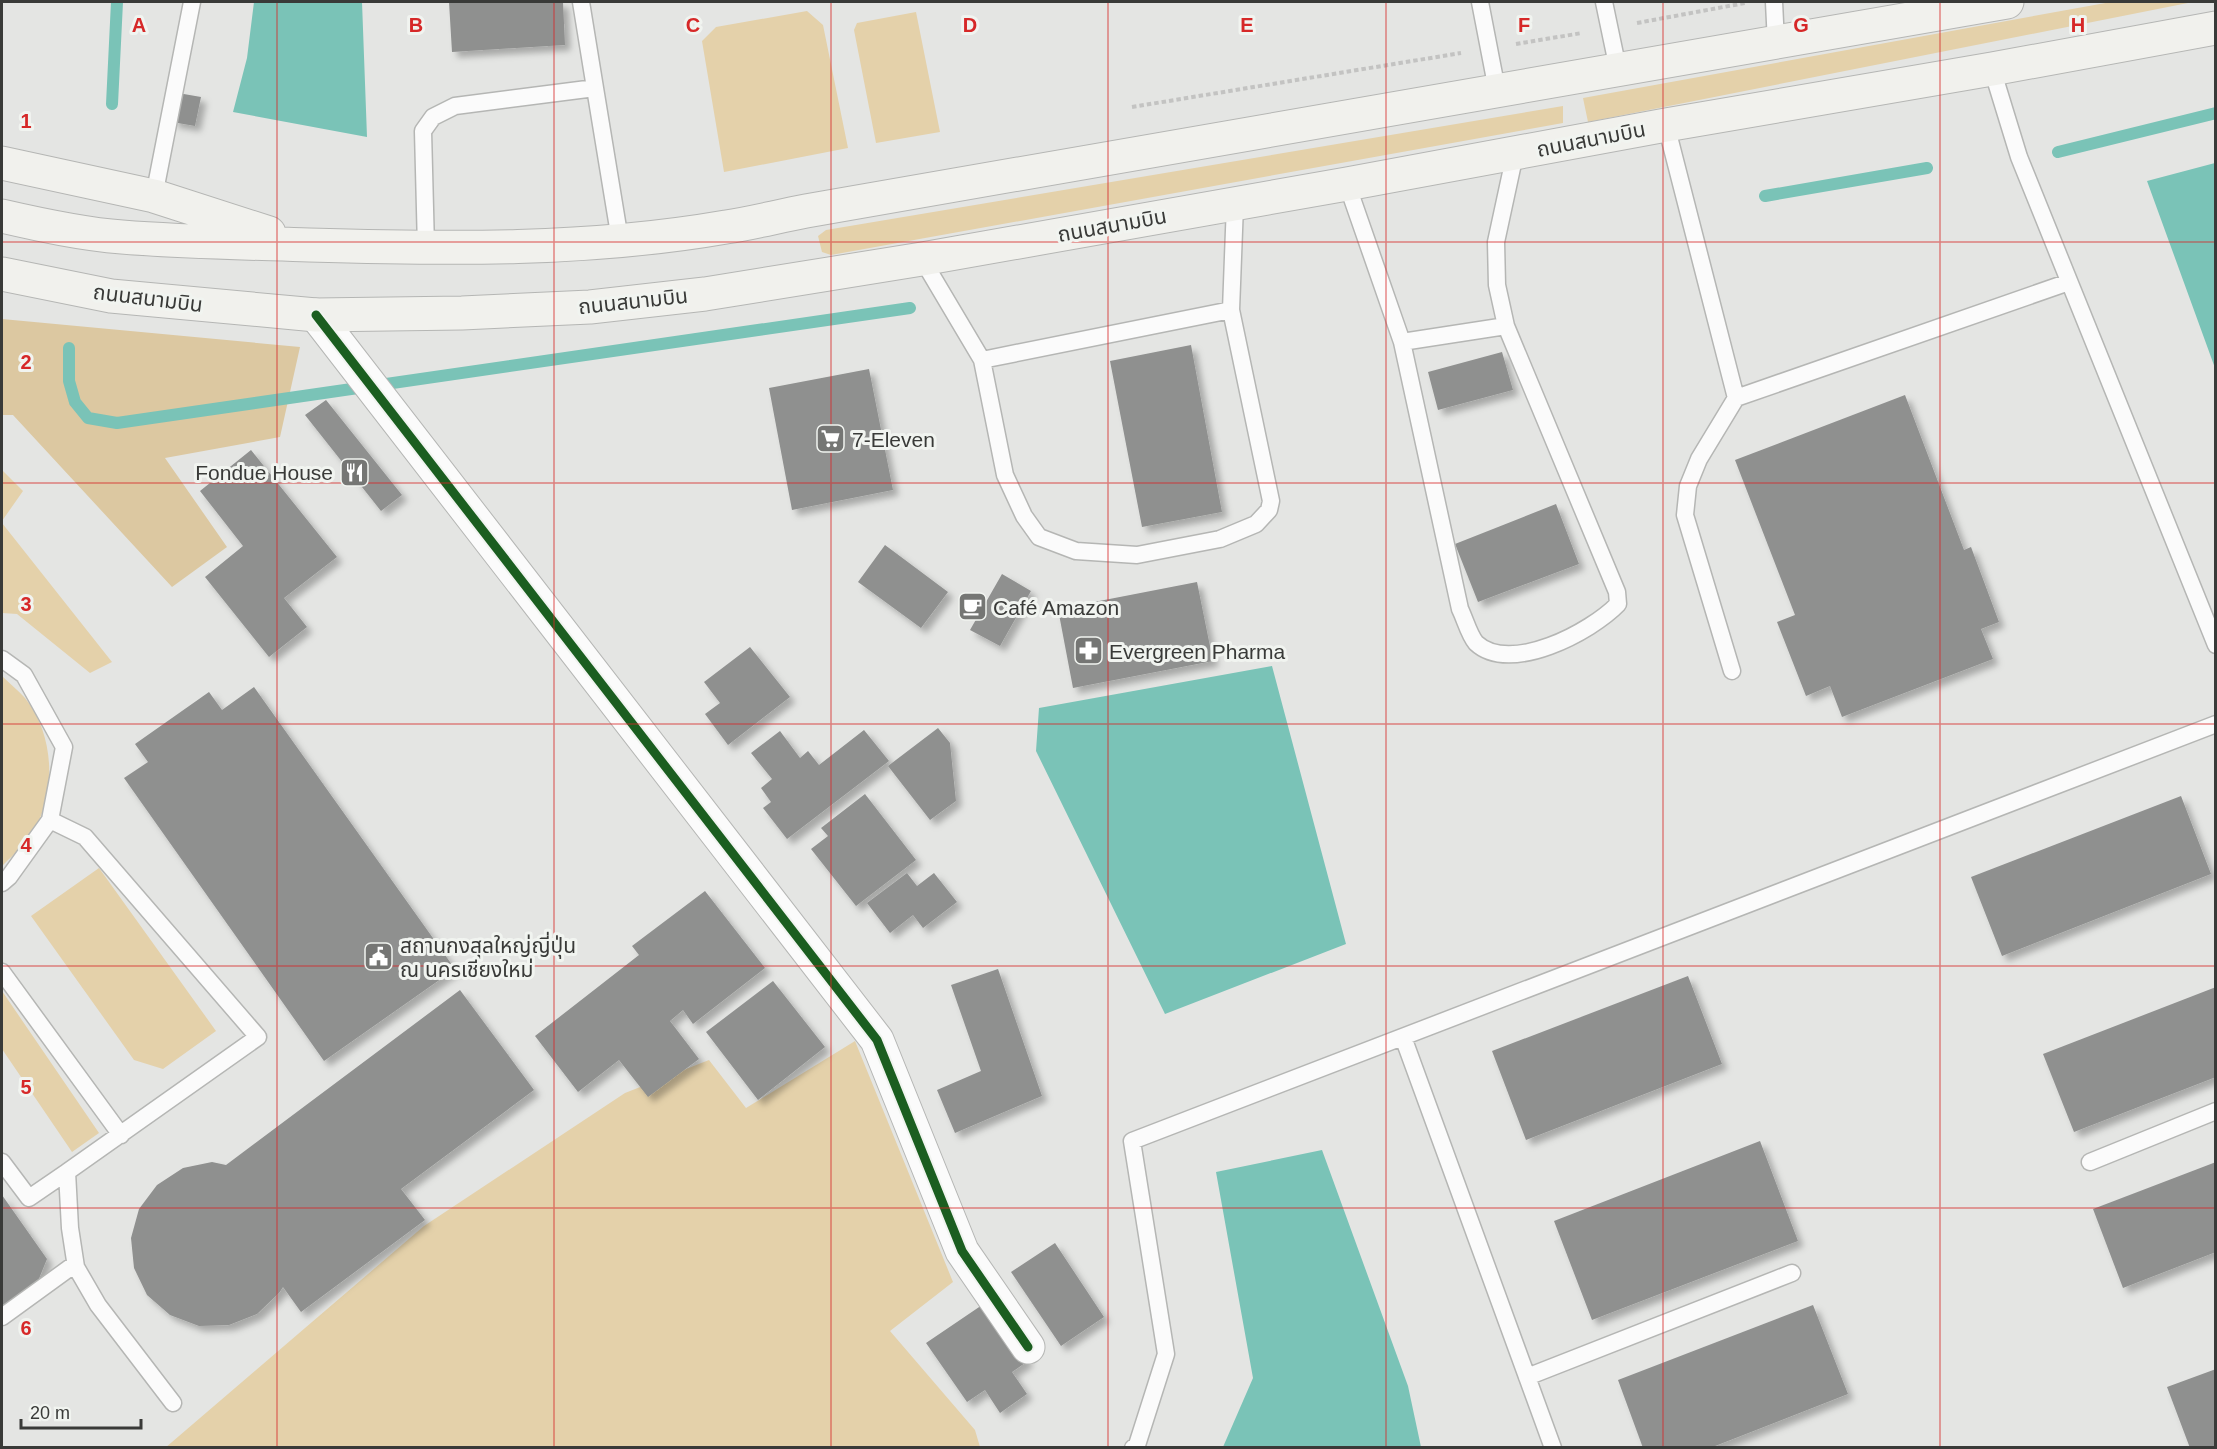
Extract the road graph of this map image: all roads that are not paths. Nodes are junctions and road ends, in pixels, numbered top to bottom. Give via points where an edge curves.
1 (192, 2) edge
2 (581, 2) edge
3 (1480, 2) edge
4 (1604, 2) edge
5 (1774, 2) edge
6 (2007, 2) edge
7 (2216, 27) edge
8 (1776, 43) junction
9 (1618, 69) junction
10 (1992, 69) junction
11 (595, 88) junction
12 (1497, 90) junction
13 (1666, 125) junction
14 (1515, 154) junction
15 (2, 163) edge
16 (1347, 184) junction
17 (154, 196) junction
18 (1234, 204) junction
19 (2, 216) edge
20 (620, 240) junction
21 (305, 244) junction
22 (426, 248) junction
23 (922, 259) junction
24 (2, 274) edge
25 (2069, 282) junction
26 (1231, 310) junction
27 (316, 315) junction
28 (1506, 326) junction
29 (1402, 342) junction
30 (982, 360) junction
31 (1736, 398) junction
32 (2216, 645) edge
33 (2, 659) edge
34 (1732, 671) dead end
35 (2216, 724) edge
36 (50, 820) junction
37 (2, 883) edge
38 (2, 972) edge
39 (1403, 1037) junction
40 (2216, 1111) edge
41 (121, 1135) junction
42 (2, 1162) edge
43 (2090, 1162) dead end
44 (68, 1172) junction
45 (75, 1264) junction
46 (1792, 1273) dead end
47 (2, 1317) edge
48 (1028, 1347) dead end
49 (1527, 1377) junction
50 (173, 1403) dead end
51 (1133, 1448) edge
52 (1553, 1448) edge

1 - 17 lane
2 - 11 lane
3 - 12 lane
4 - 9 lane
5 - 8 lane
6 - 8 main road
7 - 10 main road, ถนนสนามบิน
8 - 9 main road
9 - 12 main road
10 - 13 main road, ถนนสนามบิน
10 - 25 lane via 2019,157
11 - 20 lane
11 - 22 lane via 455,106 433,117 423,131
12 - 20 main road via 725,228
13 - 14 main road, ถนนสนามบิน
13 - 31 lane
14 - 16 main road, ถนนสนามบิน
14 - 28 lane via 1496,242 1497,285
15 - 17 main road
16 - 18 main road, ถนนสนามบิน
16 - 29 lane
17 - 21 main road
18 - 23 main road, ถนนสนามบิน
18 - 26 lane
19 - 21 main road via 121,237
20 - 22 main road
21 - 22 main road
23 - 27 main road, ถนนสนามบิน via 705,294 590,307
23 - 30 lane
24 - 27 main road, ถนนสนามบิน via 111,296
25 - 31 lane
25 - 32 lane
26 - 30 lane
26 - 30 lane via 1270,501 1269,510 1256,524 1220,539 1137,555 1076,551 1039,537 1024,516 1005,475
27 - 48 street via 877,1040 962,1251
28 - 29 lane
28 - 29 lane via 1617,592 1617,604 1591,626 1526,654 1503,656 1489,651 1475,641 1460,609
31 - 34 lane via 1699,459 1688,486 1685,515
33 - 36 lane via 24,675 64,747
35 - 39 lane
36 - 37 lane
36 - 41 lane via 85,837 258,1037
38 - 41 lane
39 - 49 lane
39 - 51 lane via 1132,1142 1166,1354
40 - 43 lane
41 - 44 lane
42 - 44 lane via 29,1198
44 - 45 lane
45 - 47 lane
45 - 50 lane via 98,1305
46 - 49 lane
49 - 52 lane

